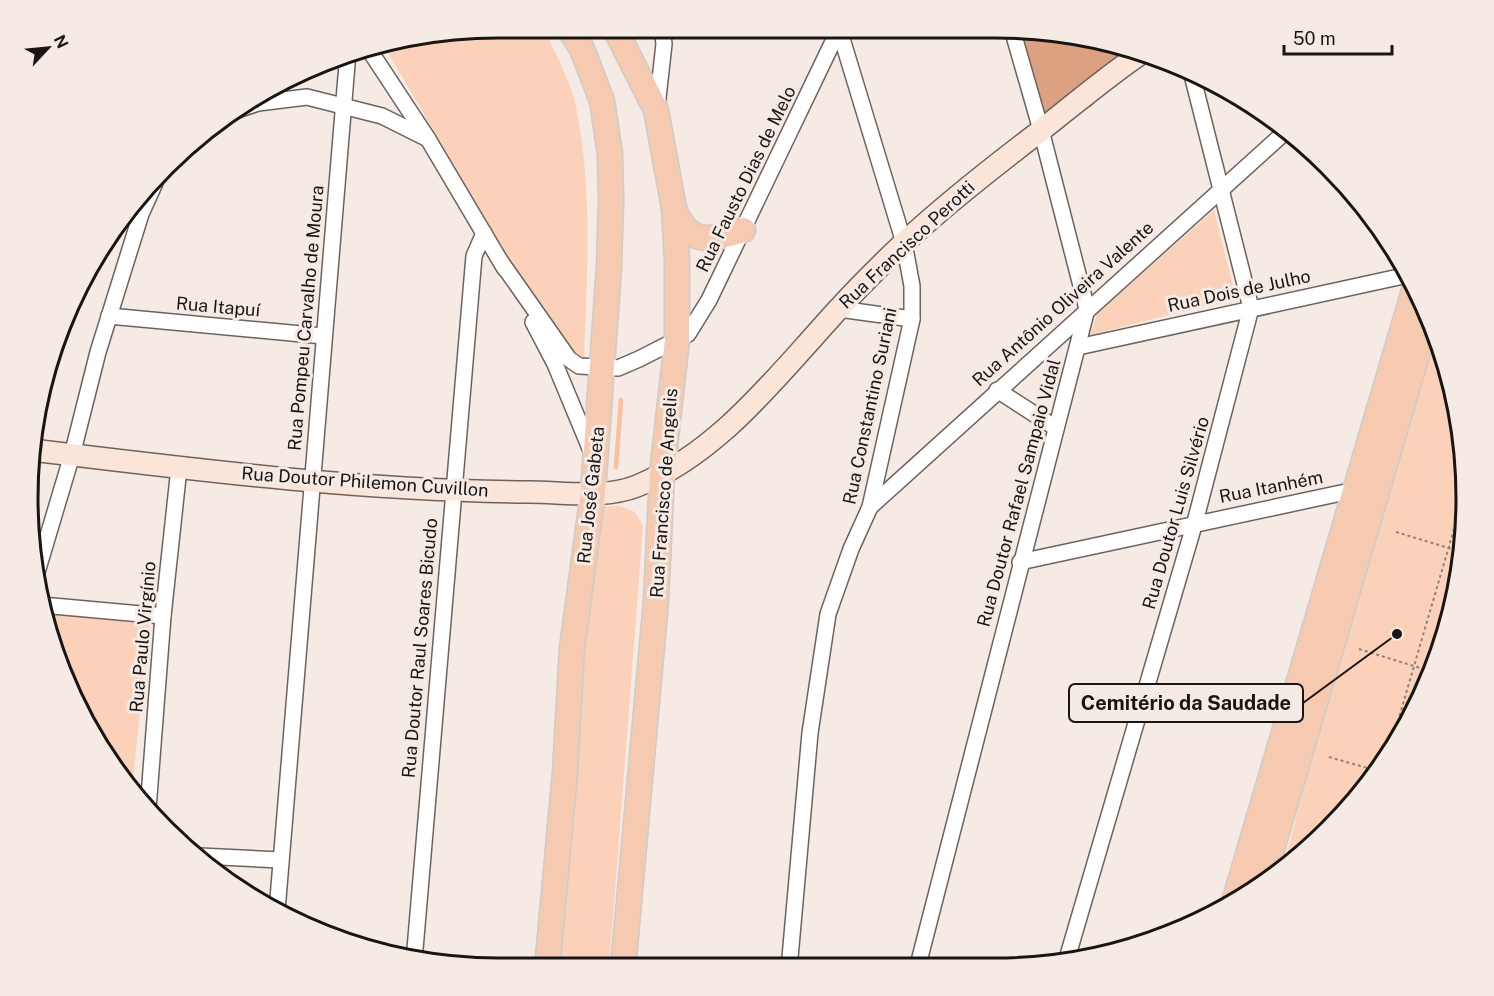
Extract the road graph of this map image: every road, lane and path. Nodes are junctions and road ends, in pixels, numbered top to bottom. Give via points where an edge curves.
1 (575, 38) edge
2 (620, 38) edge
3 (663, 38) edge
4 (836, 38) edge
5 (842, 38) edge
6 (1015, 38) edge
7 (373, 55) edge
8 (1133, 59) edge
9 (347, 63) edge
10 (1194, 82) edge
11 (263, 102) edge
12 (344, 107) junction
13 (656, 110) junction
14 (1041, 130) junction
15 (1280, 136) edge
16 (428, 139) junction
17 (1220, 189) junction
18 (148, 199) edge
19 (674, 207) junction
20 (743, 230) junction
21 (484, 233) junction
22 (904, 243) junction
23 (501, 262) junction
24 (1400, 277) edge
25 (1411, 299) edge
26 (1251, 308) junction
27 (839, 309) junction
28 (1087, 309) junction
29 (109, 316) junction
30 (912, 319) junction
31 (1424, 330) edge
32 (323, 336) junction
33 (677, 340) junction
34 (1078, 347) junction
35 (603, 367) junction
36 (997, 390) junction
37 (1056, 428) junction
38 (40, 451) edge
39 (72, 455) junction
40 (691, 455) joint
41 (596, 461) junction
42 (178, 468) junction
43 (662, 473) junction
44 (313, 480) junction
45 (1355, 490) junction
46 (452, 492) junction
47 (593, 492) junction
48 (870, 507) junction
49 (1456, 521) edge
50 (1195, 522) junction
51 (1396, 532) dead end
52 (1448, 548) junction
53 (1454, 550) edge
54 (41, 559) edge
55 (1020, 562) junction
56 (50, 606) edge
57 (163, 616) junction
58 (1359, 649) dead end
59 (1414, 666) junction
60 (1423, 669) edge
61 (1397, 724) edge
62 (1329, 757) dead end
63 (1368, 768) edge
64 (149, 798) edge
65 (210, 856) edge
66 (280, 860) junction
67 (1266, 871) edge
68 (1238, 890) edge
69 (278, 902) edge
70 (415, 951) edge
71 (1069, 953) edge
72 (548, 958) edge
73 (624, 958) edge
74 (790, 958) edge
75 (920, 958) edge

1 - 35 main road, Rua José Gabeta via 602,101 610,154
2 - 13 main road, Rua Francisco de Angelis
3 - 13 street
4 - 20 street, Rua Fausto Dias de Melo
5 - 22 street, Rua Constantino Suriani
6 - 14 street, Rua Doutor Rafael Sampaio Vidal
7 - 16 street
8 - 14 street, Rua Francisco Perotti
9 - 12 street, Rua Pompeu Carvalho de Moura
10 - 17 street, Rua Doutor Luis Silvério
11 - 12 street via 307,97
12 - 16 street via 382,116
12 - 32 street, Rua Pompeu Carvalho de Moura
13 - 19 main road, Rua Francisco de Angelis
14 - 22 street, Rua Francisco Perotti
14 - 28 street, Rua Doutor Rafael Sampaio Vidal
15 - 17 street, Rua Antônio Oliveira Valente
16 - 21 street
17 - 26 street, Rua Doutor Luis Silvério
17 - 28 street, Rua Antônio Oliveira Valente
18 - 29 street
19 - 20 main road via 687,233 698,237 719,237
19 - 33 main road, Rua Francisco de Angelis
20 - 33 street, Rua Fausto Dias de Melo via 709,300 688,334
21 - 23 street
21 - 46 street, Rua Doutor Raul Soares Bicudo via 474,256
22 - 27 street, Rua Francisco Perotti
22 - 30 street, Rua Constantino Suriani via 912,286
23 - 35 street via 569,359 579,366
23 - 41 street via 555,364
24 - 26 street, Rua Dois de Julho
25 - 45 main road
26 - 34 street, Rua Dois de Julho
26 - 50 street, Rua Doutor Luis Silvério
27 - 30 street
27 - 40 street, Rua Francisco Perotti via 767,389
28 - 34 street, Rua Doutor Rafael Sampaio Vidal
28 - 36 street, Rua Antônio Oliveira Valente
29 - 32 street, Rua Itapuí
29 - 39 street
30 - 48 street, Rua Constantino Suriani
31 - 67 main road
32 - 44 street, Rua Pompeu Carvalho de Moura
33 - 35 street via 618,368
33 - 43 main road, Rua Francisco de Angelis
34 - 37 street, Rua Doutor Rafael Sampaio Vidal
35 - 41 main road, Rua José Gabeta
36 - 37 street
36 - 48 street, Rua Antônio Oliveira Valente
37 - 55 street, Rua Doutor Rafael Sampaio Vidal
38 - 39 street, Rua Doutor Philemon Cuvillon
39 - 42 street, Rua Doutor Philemon Cuvillon
39 - 54 street
40 - 43 street, Rua Doutor Philemon Cuvillon
41 - 47 main road, Rua José Gabeta
42 - 44 street, Rua Doutor Philemon Cuvillon
42 - 57 street, Rua Paulo Virgínio
43 - 47 street, Rua Doutor Philemon Cuvillon via 636,486
43 - 73 main road, Rua Francisco de Angelis via 656,601
44 - 46 street, Rua Doutor Philemon Cuvillon
44 - 66 street, Rua Pompeu Carvalho de Moura
45 - 50 street, Rua Itanhém
45 - 68 main road
46 - 47 street, Rua Doutor Philemon Cuvillon
46 - 70 street, Rua Doutor Raul Soares Bicudo
47 - 72 main road, Rua José Gabeta via 572,648
48 - 74 street, Rua Constantino Suriani via 828,614 810,733
49 - 52 path
50 - 55 street, Rua Itanhém
50 - 71 street, Rua Doutor Luis Silvério
51 - 52 path
52 - 53 path
52 - 59 path
55 - 75 street, Rua Doutor Rafael Sampaio Vidal
56 - 57 street
57 - 64 street, Rua Paulo Virgínio
58 - 59 path
59 - 60 path
59 - 61 path
62 - 63 path
65 - 66 street
66 - 69 street, Rua Pompeu Carvalho de Moura

